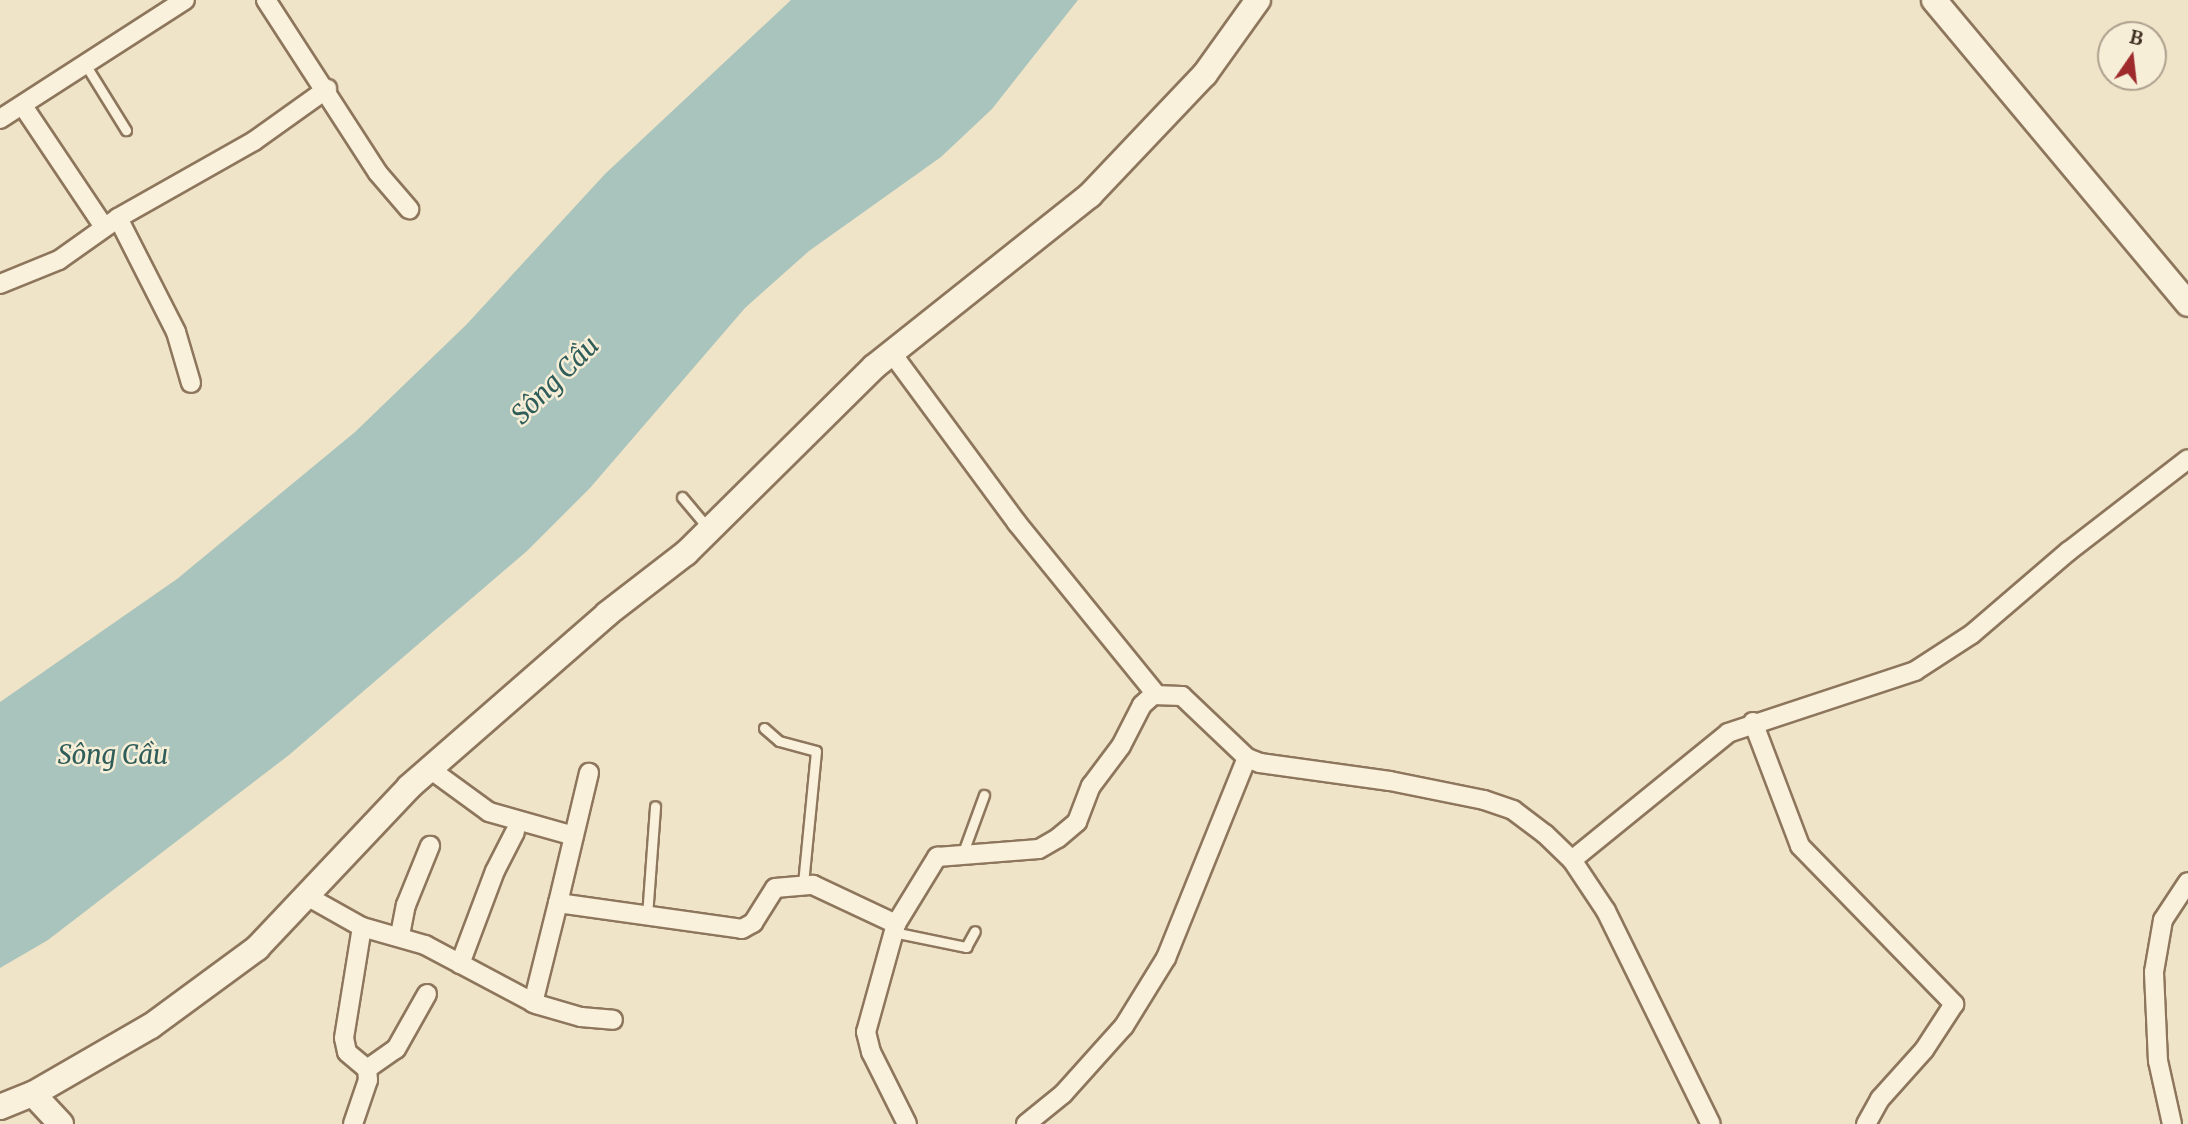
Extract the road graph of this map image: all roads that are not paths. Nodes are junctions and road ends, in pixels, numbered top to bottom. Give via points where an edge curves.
1 (185, 0) edge
2 (266, 0) edge
3 (1258, 0) edge
4 (1934, 0) edge
5 (85, 64) junction
6 (327, 89) junction
7 (23, 106) junction
8 (0, 119) edge
9 (126, 130) dead end
10 (409, 209) dead end
11 (111, 222) junction
12 (0, 284) edge
13 (2188, 304) edge
14 (891, 352) junction
15 (191, 383) dead end
16 (2188, 459) edge
17 (682, 497) dead end
18 (709, 530) junction
19 (1156, 694) junction
20 (1753, 722) junction
21 (764, 728) dead end
22 (1253, 760) junction
23 (430, 769) junction
24 (589, 774) dead end
25 (984, 795) dead end
26 (655, 806) dead end
27 (515, 832) dead end
28 (574, 836) junction
29 (430, 846) dead end
30 (962, 855) junction
31 (1572, 860) junction
32 (2188, 882) edge
33 (803, 884) junction
34 (305, 895) junction
35 (558, 903) junction
36 (646, 919) junction
37 (362, 927) junction
38 (895, 928) junction
39 (975, 931) dead end
40 (400, 935) junction
41 (460, 964) junction
42 (427, 994) dead end
43 (533, 1003) junction
44 (614, 1020) dead end
45 (367, 1069) junction
46 (33, 1094) junction
47 (0, 1107) edge
48 (61, 1124) edge
49 (353, 1124) edge
50 (907, 1124) edge
51 (1026, 1124) edge
52 (1712, 1124) edge
53 (1866, 1124) edge
54 (2172, 1124) edge

1 - 5 street
2 - 6 street
3 - 14 street via 1205,74 1090,195
4 - 13 street
5 - 7 street
5 - 9 lane
6 - 10 street via 378,173
6 - 11 street via 254,141
7 - 8 street
7 - 11 street
11 - 12 street via 59,260
11 - 15 street via 176,332
14 - 18 street
14 - 19 street via 1017,523
16 - 20 street via 2068,551 1972,634 1916,671
17 - 18 lane
18 - 23 street
19 - 22 street via 1182,696
19 - 30 street via 1142,705 1121,746 1091,786 1077,822 1058,838 1039,849
20 - 31 street via 1728,733
20 - 53 street via 1800,846 1954,1004
21 - 33 lane via 779,741 816,751
22 - 31 street via 1484,800 1513,810
22 - 51 street via 1166,958 1124,1027 1063,1094
23 - 28 street via 489,812
23 - 34 street
24 - 28 street
25 - 30 lane
26 - 36 lane
27 - 41 street
28 - 35 street
29 - 40 street via 406,905
30 - 38 street via 937,857 928,865
31 - 52 street via 1606,911
32 - 54 street via 2163,920 2154,972 2158,1061
33 - 36 street via 775,888 753,923 742,929 712,922
33 - 38 street via 862,905
34 - 37 street
34 - 46 street via 257,948 169,1014
35 - 36 street
35 - 43 street
37 - 40 street
37 - 45 street via 344,1038 347,1052
38 - 39 lane via 967,947
38 - 50 street via 866,1032 871,1052
40 - 41 street
41 - 43 street
42 - 45 street via 396,1049
43 - 44 street via 581,1017
45 - 49 street via 365,1094
46 - 47 street
46 - 48 street

